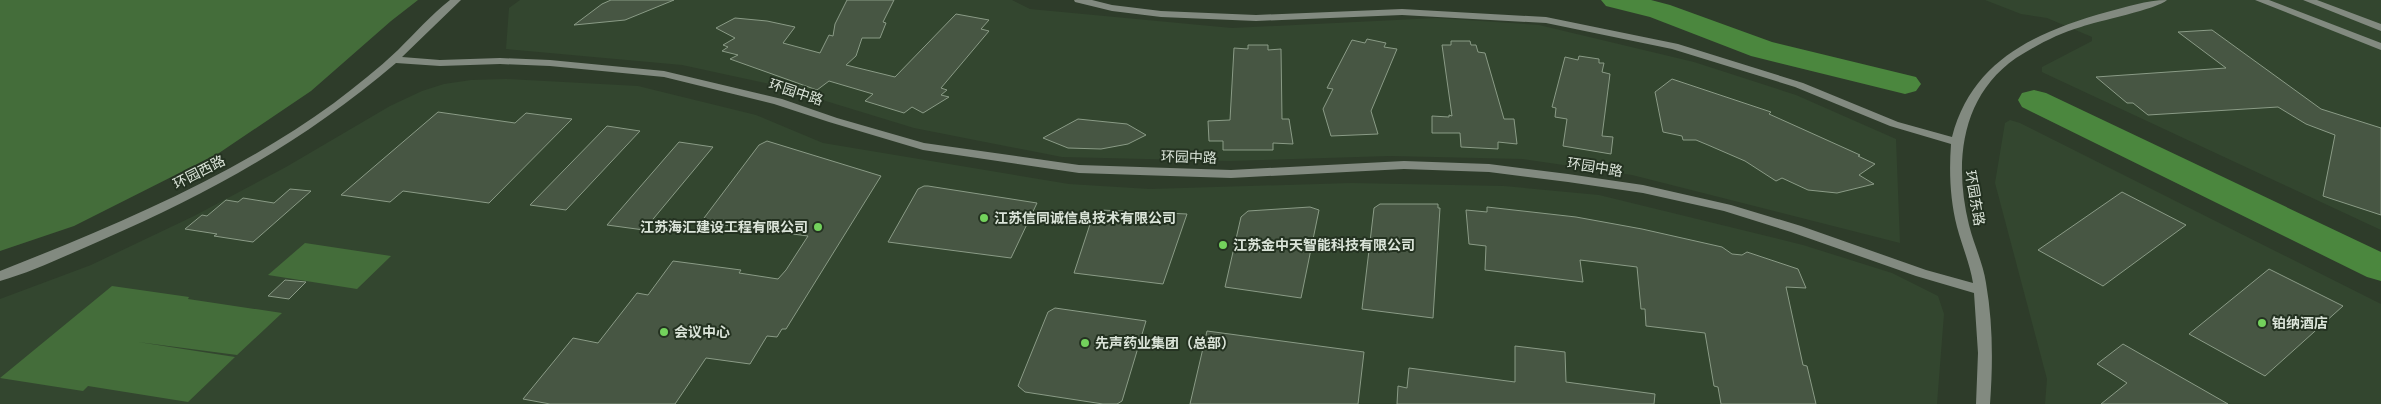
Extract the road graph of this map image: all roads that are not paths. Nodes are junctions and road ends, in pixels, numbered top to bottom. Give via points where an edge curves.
1 (456, 0) edge
2 (1079, 0) edge
3 (2162, 0) edge
4 (2260, 0) edge
5 (2308, 0) edge
6 (2381, 28) edge
7 (2381, 46) edge
8 (392, 60) junction
9 (1955, 142) junction
10 (0, 276) edge
11 (1980, 290) junction
12 (1983, 404) edge

1 - 8 street
2 - 9 street via 1161,14 1256,18 1402,12 1546,20 1674,46 1799,85 1894,124
3 - 9 street, 环园东路 via 2103,16 2046,37 2004,61 1977,90 1961,121
4 - 7 street
5 - 6 street
8 - 10 street, 环园西路 via 332,109 283,143 216,181 132,222
8 - 11 street, 环园中路 via 550,63 664,74 778,101 923,146 1079,169 1231,174 1404,165 1489,168 1568,178 1643,189 1727,208
9 - 11 street, 环园东路 via 1954,177
11 - 12 street, 环园东路 via 1986,365

